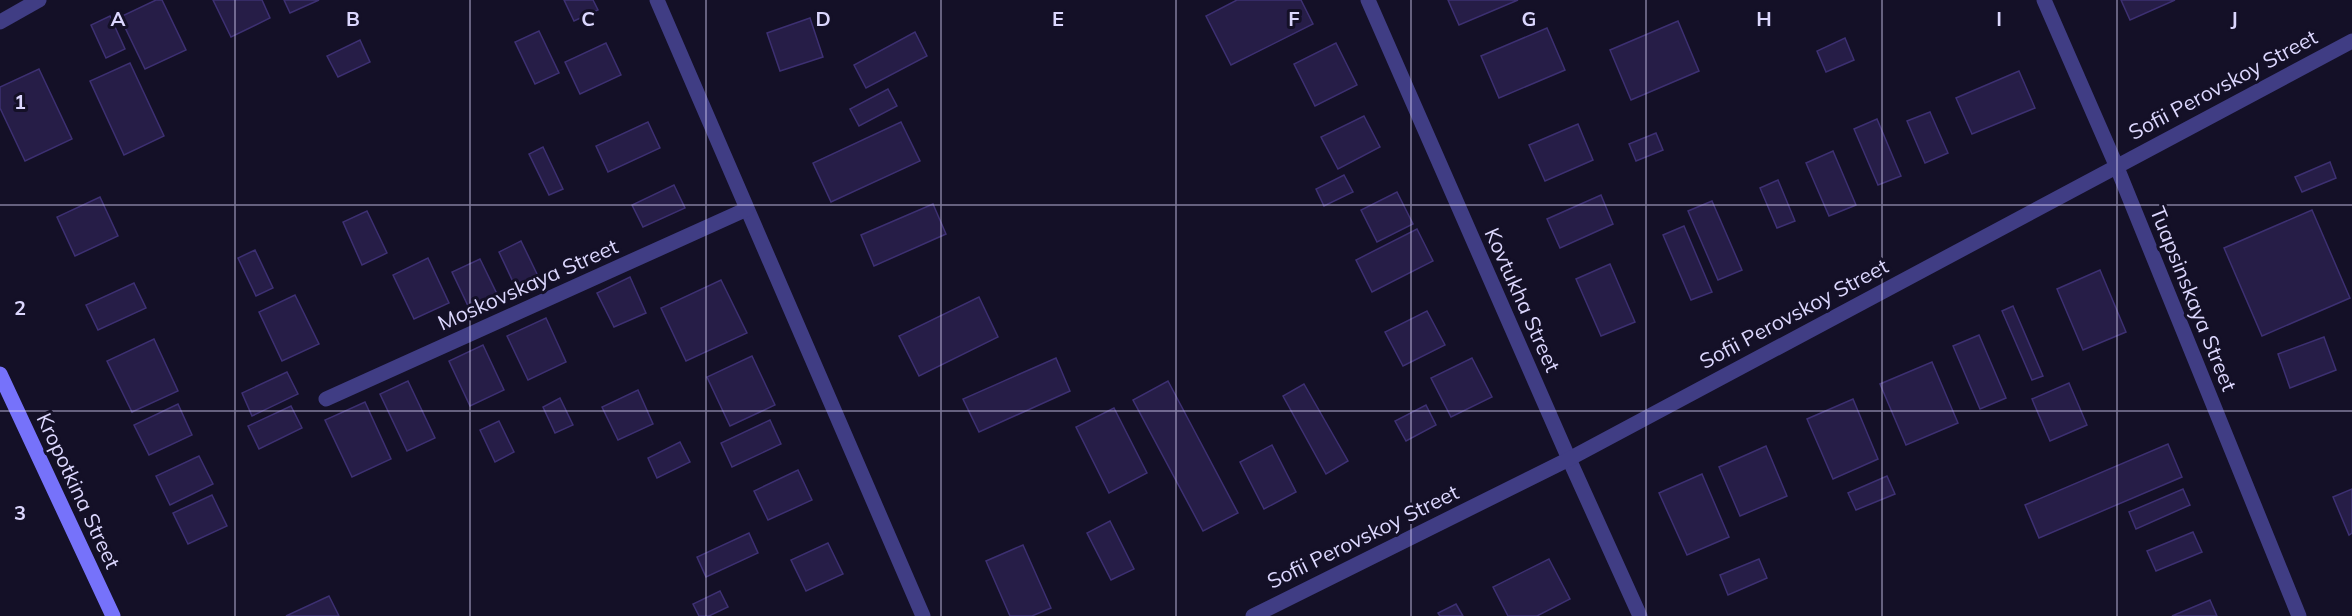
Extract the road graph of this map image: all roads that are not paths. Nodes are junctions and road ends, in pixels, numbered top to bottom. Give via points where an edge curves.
1 (39, 0) edge
2 (657, 0) edge
3 (1368, 0) edge
4 (2044, 0) edge
5 (0, 22) edge
6 (2352, 41) edge
7 (2116, 165) junction
8 (747, 209) junction
9 (1, 381) edge
10 (326, 399) dead end
11 (1569, 459) junction
12 (113, 616) edge
13 (923, 616) edge
14 (1252, 616) edge
15 (1640, 616) edge
16 (2299, 616) edge

1 - 5 street
2 - 8 street
3 - 11 street, Kovtukha Street
4 - 7 street, Tuapsinskaya Street
6 - 7 street, Sofii Perovskoy Street
7 - 11 street, Sofii Perovskoy Street
7 - 16 street, Tuapsinskaya Street
8 - 10 street, Moskovskaya Street
8 - 13 street
9 - 12 main road, Kropotkina Street
11 - 14 street, Sofii Perovskoy Street
11 - 15 street, Kovtukha Street

